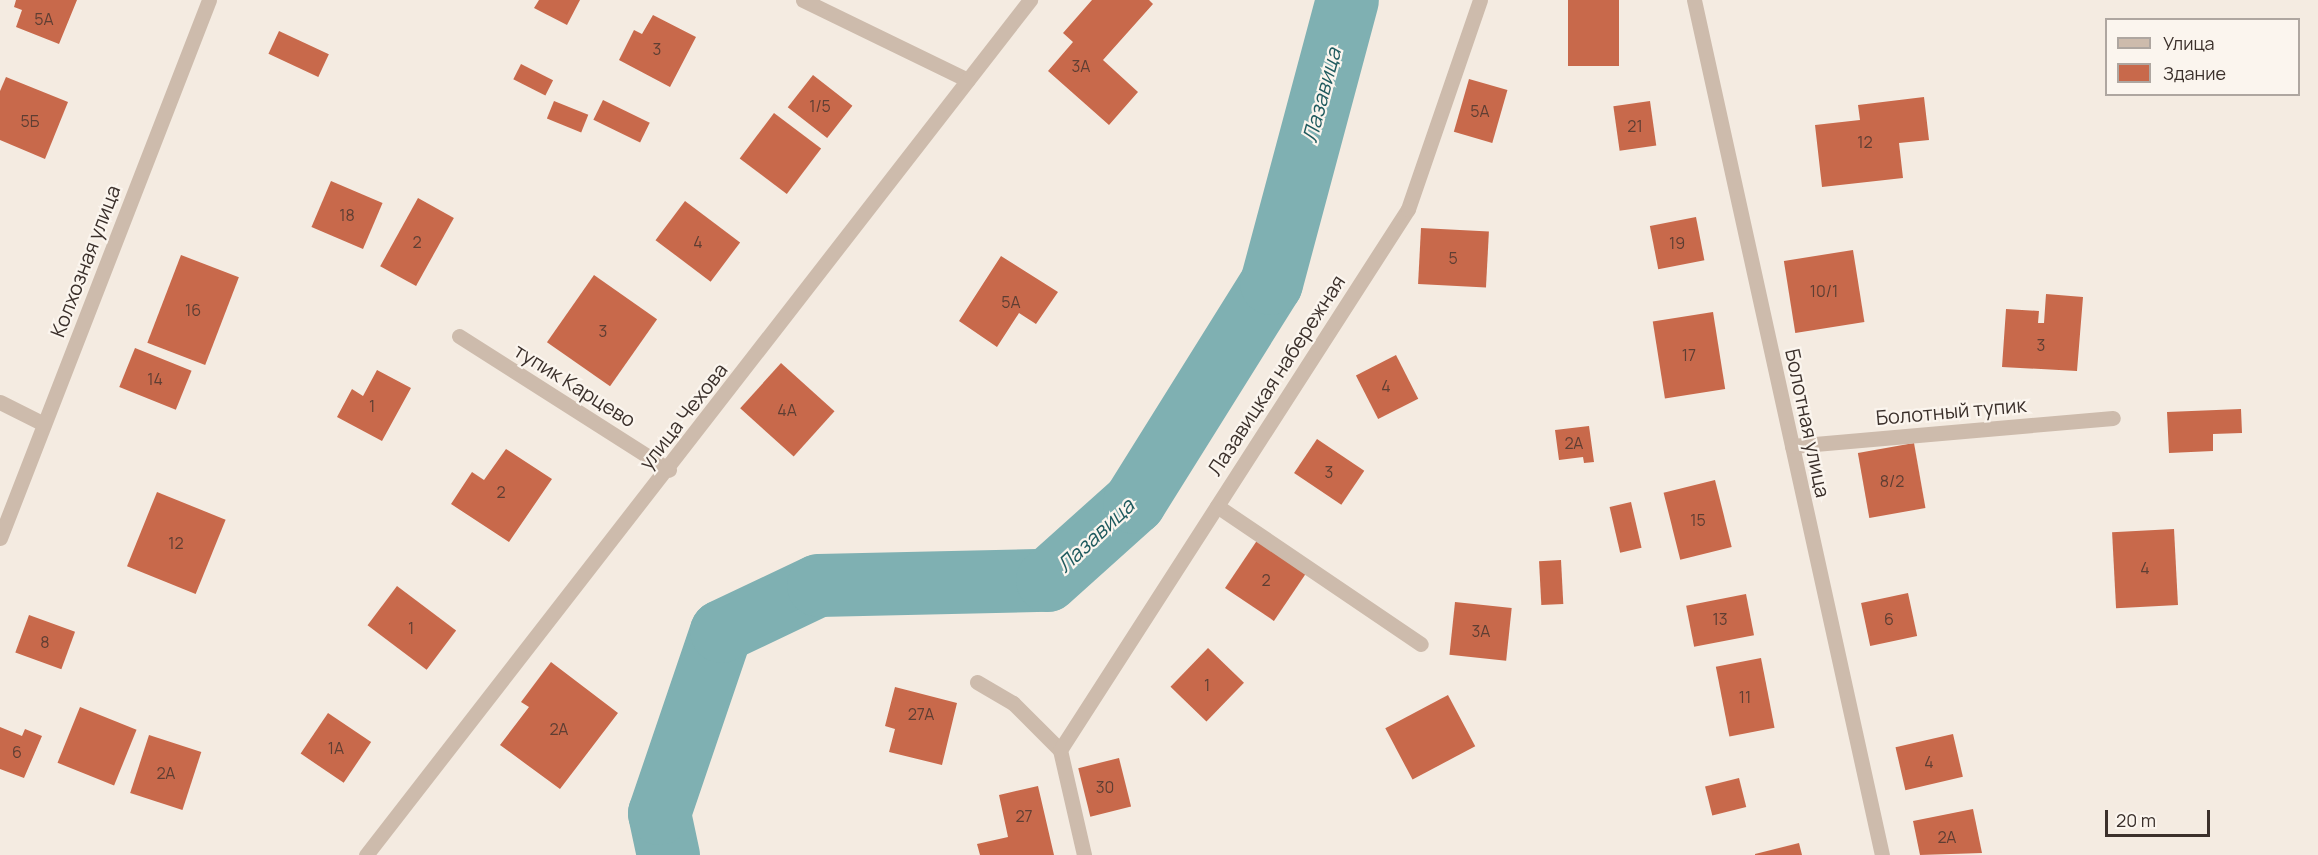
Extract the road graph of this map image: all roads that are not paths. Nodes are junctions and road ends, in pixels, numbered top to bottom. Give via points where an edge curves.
1 (210, 0) edge
2 (803, 0) edge
3 (1030, 0) edge
4 (1480, 0) edge
5 (1694, 0) edge
6 (968, 80) junction
7 (459, 336) dead end
8 (0, 402) edge
9 (2113, 418) dead end
10 (44, 424) junction
11 (1792, 446) junction
12 (669, 470) junction
13 (1217, 506) junction
14 (0, 538) edge
15 (1421, 644) dead end
16 (977, 682) dead end
17 (1060, 750) junction
18 (366, 855) edge
19 (1084, 855) edge
20 (1882, 855) edge

1 - 10 street, Колхозная улица
2 - 6 street
3 - 6 street, улица Чехова
4 - 13 street, Лазавицкая набережная via 1408,209
5 - 11 street, Болотная улица
6 - 12 street, улица Чехова
7 - 12 street, тупик Карцево
8 - 10 street
9 - 11 street, Болотный тупик
10 - 14 street, Колхозная улица
11 - 20 street, Болотная улица
12 - 18 street, улица Чехова
13 - 15 street
13 - 17 street, Лазавицкая набережная
16 - 17 street via 1013,703
17 - 19 street

